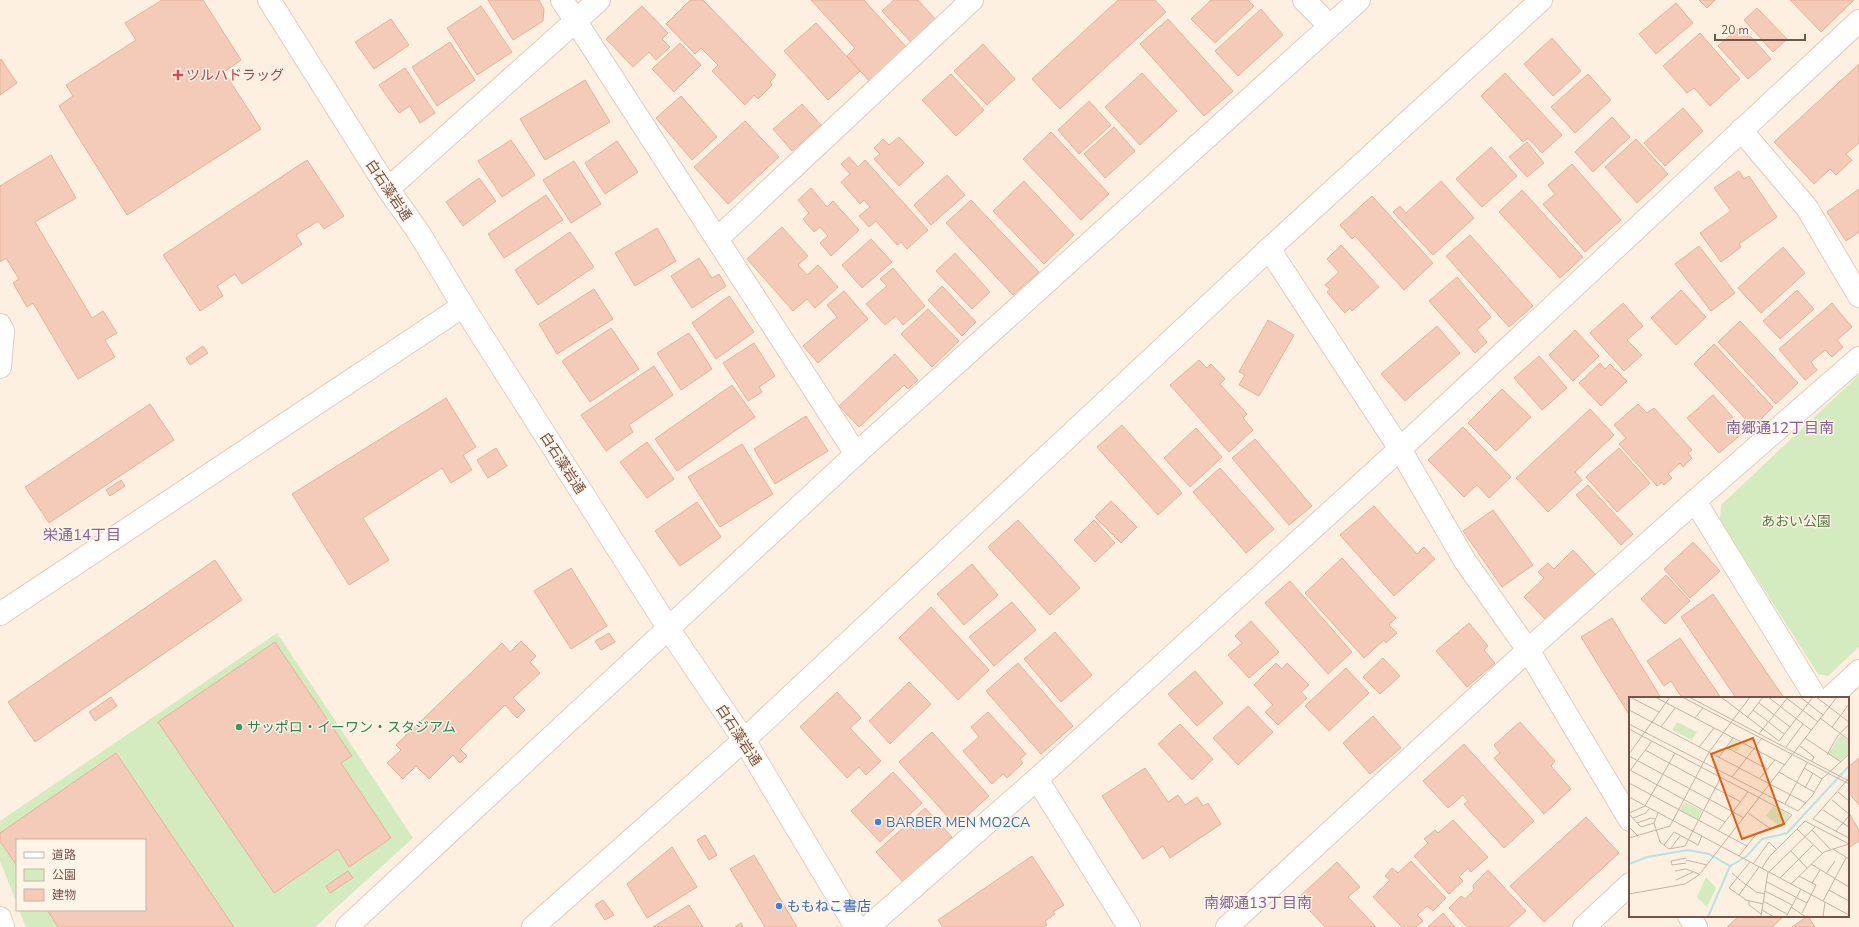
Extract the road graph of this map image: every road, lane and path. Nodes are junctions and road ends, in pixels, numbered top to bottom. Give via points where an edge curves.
1 (269, 0) edge
2 (562, 0) edge
3 (599, 0) edge
4 (972, 0) edge
5 (1304, 0) edge
6 (1359, 0) edge
7 (1541, 0) edge
8 (575, 21) junction
9 (1859, 21) edge
10 (1330, 26) junction
11 (1741, 130) junction
12 (388, 189) junction
13 (718, 238) junction
14 (1270, 249) junction
15 (1859, 296) edge
16 (463, 306) junction
17 (0, 325) edge
18 (1859, 358) edge
19 (0, 367) edge
20 (1400, 449) junction
21 (856, 454) junction
22 (1695, 501) junction
23 (0, 614) edge
24 (673, 634) junction
25 (1528, 650) junction
26 (1859, 671) edge
27 (1815, 697) edge
28 (1831, 697) edge
29 (744, 740) junction
30 (1036, 778) junction
31 (1629, 818) edge
32 (1629, 885) edge
33 (1690, 917) edge
34 (0, 918) edge
35 (3, 927) edge
36 (347, 927) edge
37 (533, 927) edge
38 (856, 927) edge
39 (868, 927) edge
40 (1129, 927) edge
41 (1227, 927) edge
42 (1584, 927) edge
43 (1696, 927) edge

1 - 12 street, 白石藻岩通
2 - 8 street
3 - 8 street
4 - 13 street
5 - 10 street
6 - 10 street
7 - 14 street
8 - 12 street
8 - 13 street
9 - 11 street
10 - 21 street
11 - 15 street via 1807,208
11 - 20 street
12 - 16 street, 白石藻岩通
13 - 21 street
14 - 20 street
14 - 29 street
16 - 23 street
16 - 24 street, 白石藻岩通
17 - 19 street via 3,331
18 - 22 street
20 - 25 street via 1465,561
20 - 30 street
21 - 24 street
22 - 25 street
22 - 27 street
24 - 29 street, 白石藻岩通
24 - 36 street
25 - 31 street
25 - 41 street
26 - 28 street
29 - 37 street
29 - 38 street, 白石藻岩通
30 - 39 street
30 - 40 street
32 - 42 street
33 - 43 street
34 - 35 street

